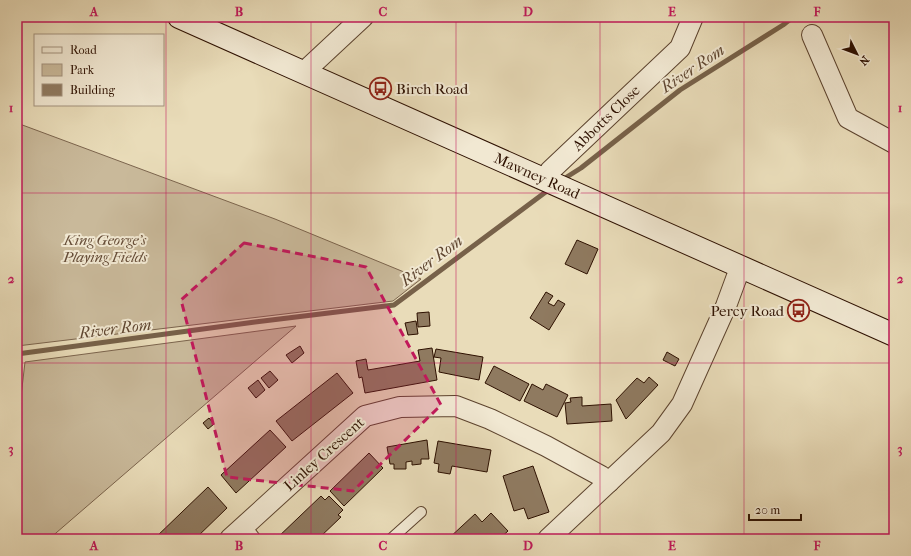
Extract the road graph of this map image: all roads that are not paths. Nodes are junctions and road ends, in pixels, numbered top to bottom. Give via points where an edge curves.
1 (180, 17) edge
2 (363, 17) edge
3 (693, 17) edge
4 (812, 35) dead end
5 (304, 72) junction
6 (894, 142) edge
7 (555, 185) junction
8 (740, 268) junction
9 (894, 335) edge
10 (609, 482) junction
11 (421, 512) dead end
12 (250, 532) edge
13 (230, 539) edge
14 (391, 539) edge
15 (548, 539) edge

1 - 5 street, Mawney Road
2 - 5 street
3 - 7 street, Abbotts Close via 680,48 550,171
4 - 6 street via 848,118
5 - 7 street, Mawney Road
7 - 8 street, Mawney Road
8 - 9 street, Mawney Road
8 - 10 street via 726,306 682,404 661,433
10 - 12 street, Linley Crescent via 546,446 456,406 400,407 364,416
10 - 15 street
11 - 14 lane
12 - 13 street, Linley Crescent

